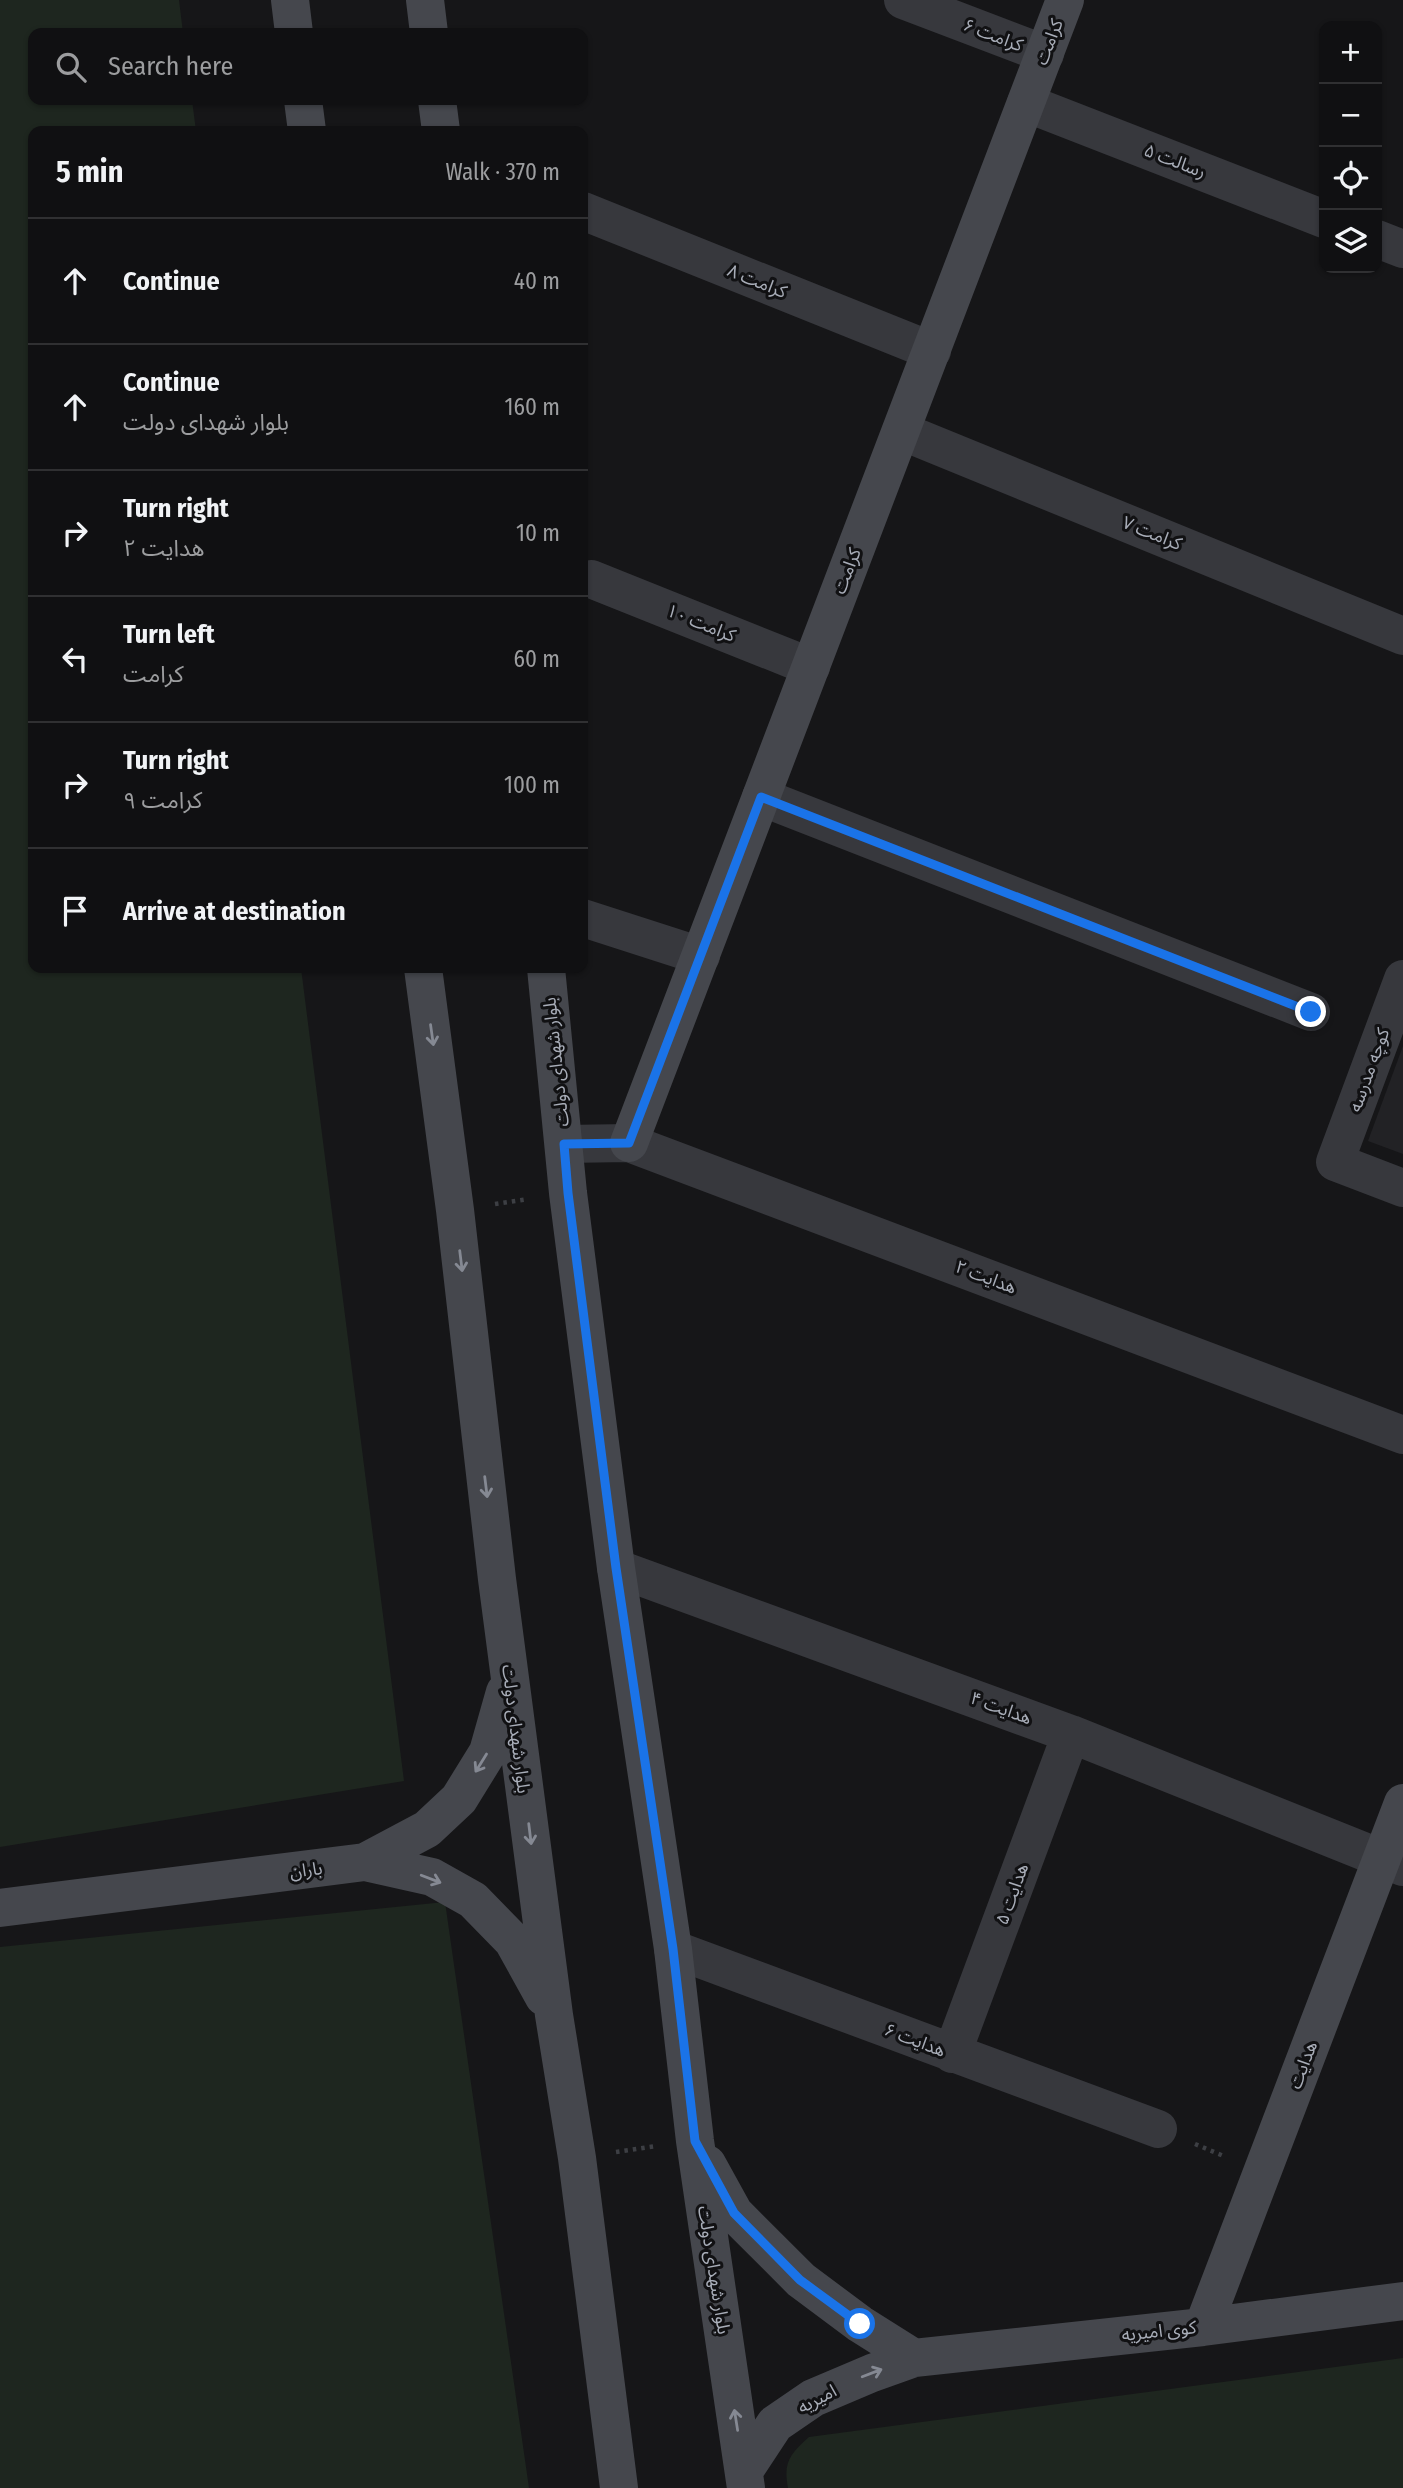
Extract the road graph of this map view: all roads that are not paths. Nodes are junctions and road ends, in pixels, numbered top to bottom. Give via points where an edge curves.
1 (290, 0) edge
2 (425, 0) edge
3 (903, 0) edge
4 (1065, 0) edge
5 (293, 28) edge
6 (428, 28) edge
7 (1045, 54) junction
8 (1026, 103) junction
9 (304, 105) edge
10 (438, 105) edge
11 (306, 126) edge
12 (440, 126) edge
13 (588, 213) edge
14 (1319, 217) edge
15 (1382, 241) edge
16 (1403, 249) edge
17 (932, 351) junction
18 (901, 431) junction
19 (591, 579) dead end
20 (1403, 636) edge
21 (811, 667) junction
22 (761, 797) junction
23 (588, 920) edge
24 (701, 956) junction
25 (424, 973) edge
26 (547, 973) edge
27 (1403, 979) edge
28 (1311, 1012) dead end
29 (629, 1143) junction
30 (564, 1144) junction
31 (1403, 1188) edge
32 (1403, 1435) edge
33 (616, 1568) junction
34 (509, 1675) junction
35 (1071, 1734) junction
36 (1403, 1803) edge
37 (366, 1862) junction
38 (1393, 1862) edge
39 (0, 1908) edge
40 (673, 1949) junction
41 (554, 2015) junction
42 (952, 2054) junction
43 (1158, 2129) road end
44 (695, 2141) junction
45 (1403, 2301) edge
46 (1203, 2327) junction
47 (914, 2358) junction
48 (745, 2479) edge
49 (619, 2488) edge

1 - 5 street
2 - 6 street
3 - 7 street, کرامت ۶
4 - 7 street, کرامت
7 - 8 street, کرامت
8 - 14 street, رسالت ۵
8 - 17 street, کرامت
9 - 11 street
10 - 12 street
13 - 17 street, کرامت ۸
15 - 16 street
17 - 18 street, کرامت
18 - 20 street, کرامت ۷
18 - 21 street, کرامت
19 - 21 street, کرامت ۱۰
21 - 22 street, کرامت
22 - 24 street, کرامت
22 - 28 street
23 - 24 street
24 - 29 street, کرامت
25 -> 34 street, بلوار شهدای دولت
26 - 30 street, بلوار شهدای دولت
27 - 31 street, کوچه مدرسه via 1335,1162
29 - 30 street, هدایت ۲
29 - 32 street, هدایت ۲
30 - 33 street, بلوار شهدای دولت
33 - 35 street, هدایت ۴
33 - 40 street, بلوار شهدای دولت
34 -> 37 street, باران via 488,1752 459,1799 427,1829
34 -> 41 street, بلوار شهدای دولت
35 - 38 street, هدایت ۴
35 - 42 street, هدایت ۵
36 - 38 street, هدایت
37 - 39 street, باران
37 -> 41 street via 432,1877 472,1900 513,1941
38 - 46 street, هدایت
40 - 42 street, هدایت ۶
40 - 44 street, بلوار شهدای دولت
41 - 49 street, بلوار شهدای دولت via 578,2158
42 - 43 street, هدایت ۶
44 - 47 street via 734,2213 800,2280
48 -> 44 street, بلوار شهدای دولت
45 - 46 street, کوی امیریه
46 - 47 street, کوی امیریه
48 -> 47 street, امیریه via 775,2424 813,2398

